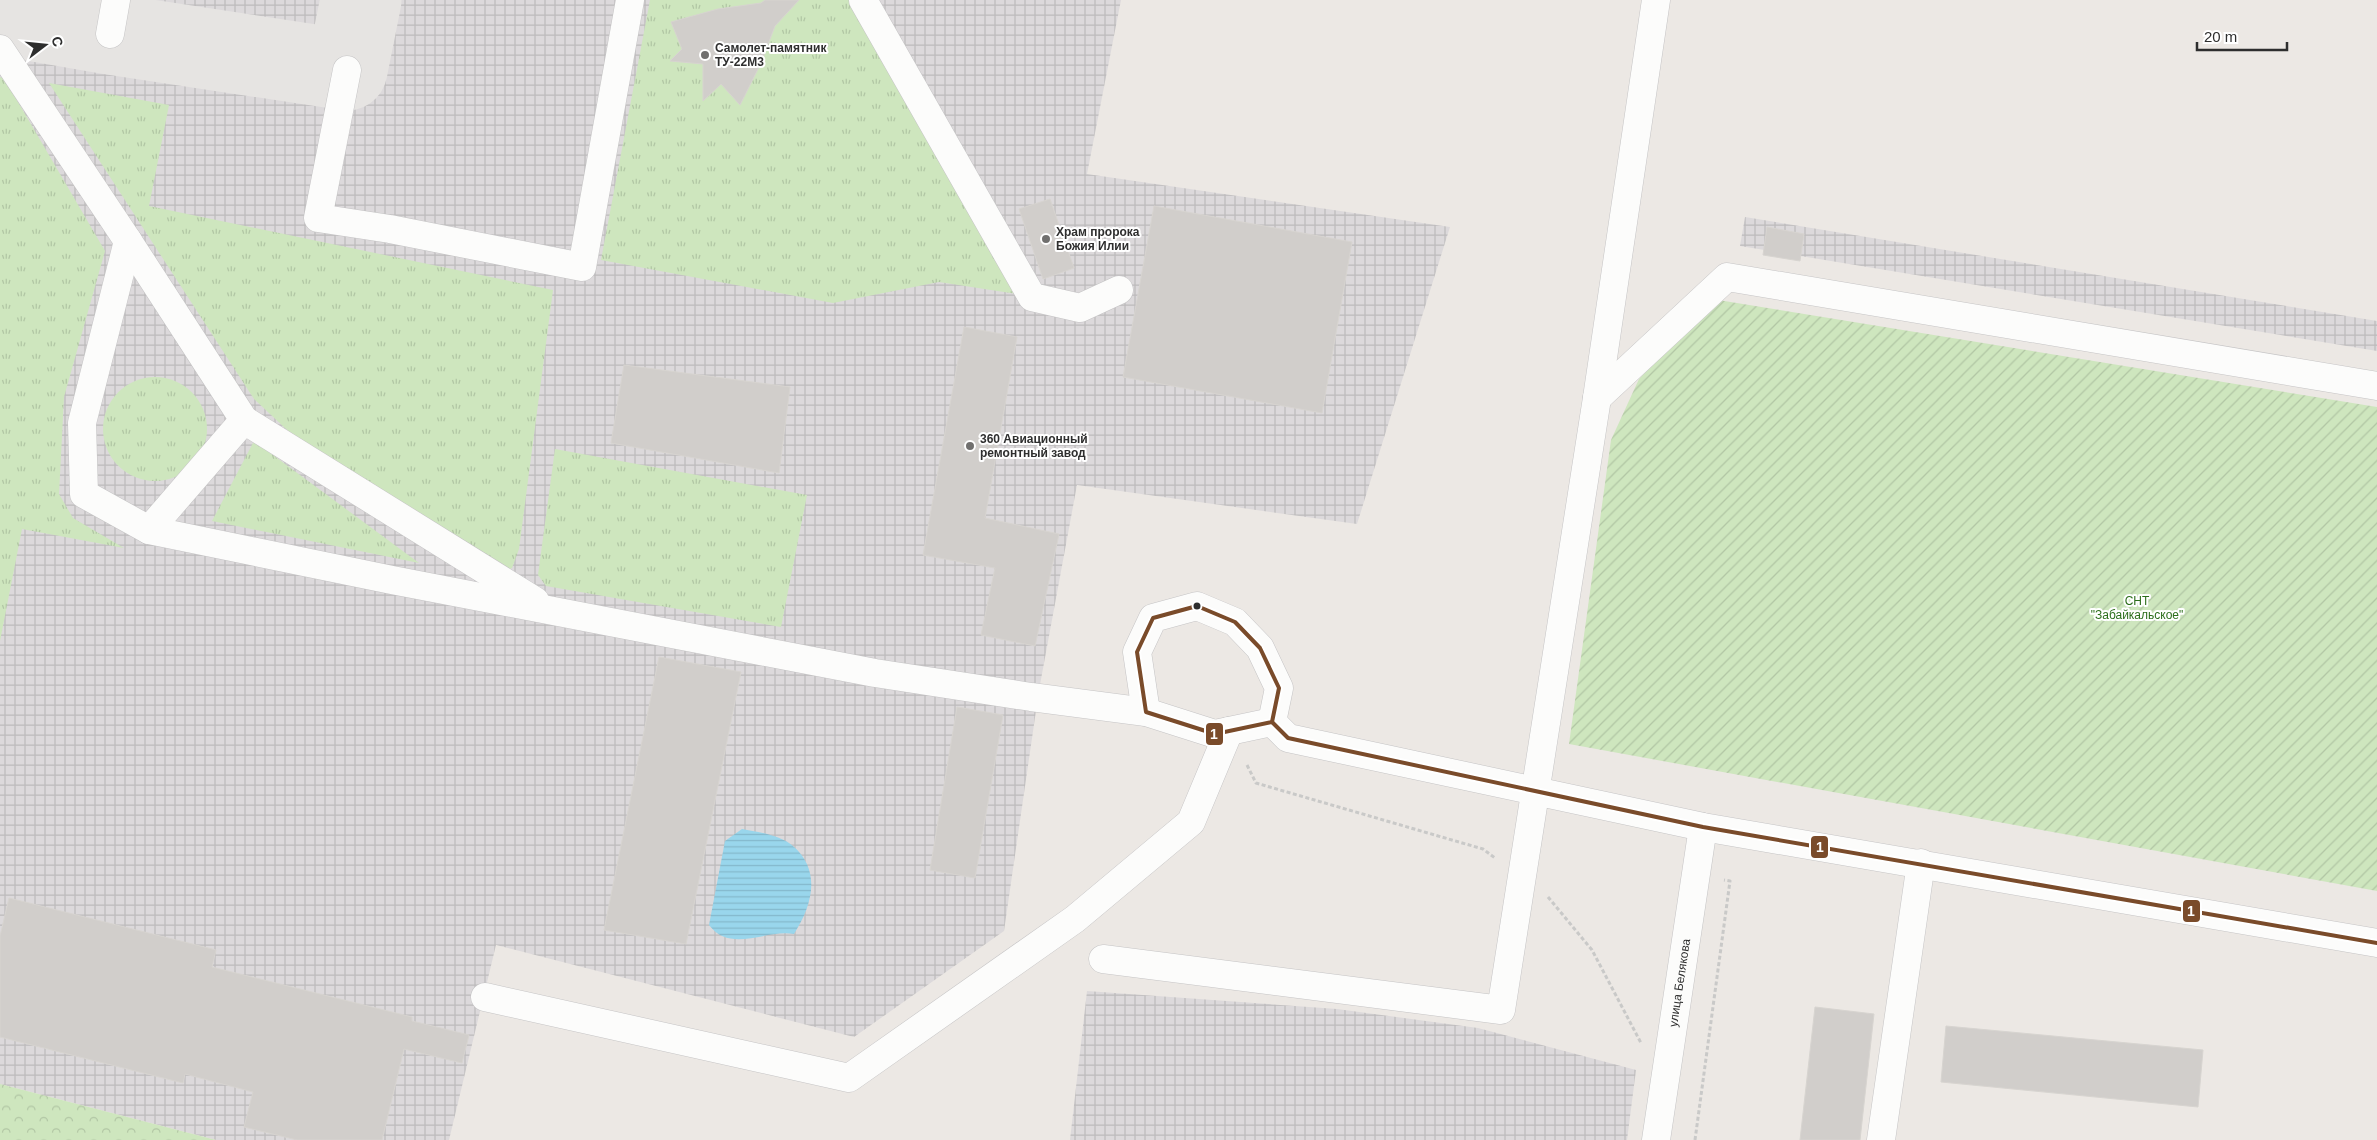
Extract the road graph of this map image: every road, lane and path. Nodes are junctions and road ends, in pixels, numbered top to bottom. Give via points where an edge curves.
1 (116, 0) edge
2 (630, 0) edge
3 (864, 0) edge
4 (1656, 0) edge
5 (110, 34) dead end
6 (0, 49) edge
7 (347, 70) dead end
8 (128, 241) junction
9 (1119, 290) dead end
10 (2377, 386) edge
11 (1597, 398) junction
12 (244, 420) junction
13 (149, 530) junction
14 (550, 610) junction
15 (1146, 712) junction
16 (1272, 722) junction
17 (1229, 731) junction
18 (1536, 792) junction
19 (1703, 827) junction
20 (1921, 863) junction
21 (1696, 875) junction
22 (1520, 876) junction
23 (2377, 943) edge
24 (1103, 960) dead end
25 (485, 997) dead end
26 (1642, 1045) dead end
27 (1656, 1140) edge
28 (1695, 1140) edge
29 (1881, 1140) edge

1 - 5 street
2 - 7 street via 582,267 318,218
3 - 9 street via 1032,297 1080,308
4 - 11 street
6 - 8 street
8 - 12 street
8 - 13 street via 82,423 84,494
10 - 11 street via 1727,277
11 - 18 street
12 - 13 street
12 - 14 street
13 - 14 street
14 - 15 street via 875,672 1031,698
15 - 16 street via 1137,652 1152,618 1197,606 1235,622 1260,648 1279,688
15 - 17 street via 1215,734
16 - 17 street
16 - 18 street via 1288,738
17 - 22 path via 1256,783 1484,849
17 - 25 street via 1191,822 1075,919 849,1078
18 - 19 street
18 - 22 street
19 - 20 street
19 - 21 street, улица Белякова
20 - 23 street
20 - 29 street
21 - 27 street, улица Белякова
21 - 28 path via 1730,881
22 - 24 street via 1501,1010
22 - 26 path via 1550,899 1592,950

